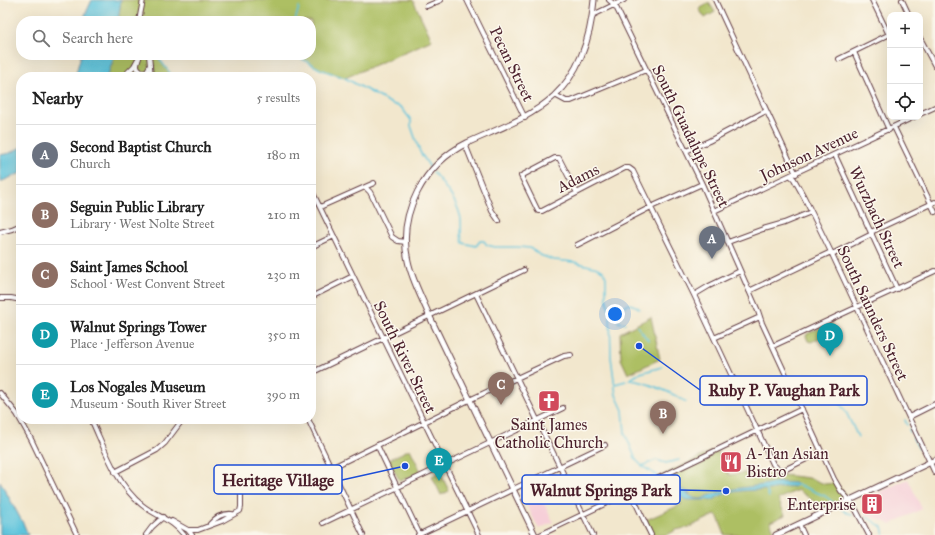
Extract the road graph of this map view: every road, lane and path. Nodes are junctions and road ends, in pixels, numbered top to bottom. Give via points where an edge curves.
1 (143, 0) edge
2 (441, 0) edge
3 (467, 0) edge
4 (594, 0) edge
5 (609, 0) edge
6 (613, 0) edge
7 (624, 0) edge
8 (715, 0) edge
9 (872, 0) edge
10 (902, 0) edge
11 (615, 5) junction
12 (427, 6) dead end
13 (908, 12) edge
14 (140, 16) edge
15 (593, 16) junction
16 (887, 30) edge
17 (887, 35) edge
18 (923, 44) edge
19 (854, 52) junction
20 (839, 59) dead end
21 (138, 60) edge
22 (139, 60) edge
23 (149, 60) edge
24 (150, 64) junction
25 (935, 66) edge
26 (646, 70) junction
27 (128, 72) edge
28 (141, 72) edge
29 (141, 72) edge
30 (151, 72) edge
31 (554, 95) junction
32 (935, 107) edge
33 (766, 111) junction
34 (923, 113) edge
35 (525, 118) junction
36 (908, 120) edge
37 (894, 127) junction
38 (889, 130) junction
39 (465, 144) junction
40 (686, 151) junction
41 (835, 155) junction
42 (796, 174) junction
43 (791, 176) junction
44 (374, 183) dead end
45 (702, 184) junction
46 (365, 187) junction
47 (577, 193) junction
48 (316, 200) edge
49 (933, 203) edge
50 (320, 207) junction
51 (651, 207) junction
52 (714, 211) junction
53 (811, 212) junction
54 (935, 212) edge
55 (499, 221) dead end
56 (16, 227) edge
57 (0, 232) edge
58 (871, 233) junction
59 (334, 236) junction
60 (406, 242) junction
61 (728, 242) junction
62 (316, 245) edge
63 (577, 245) dead end
64 (831, 253) junction
65 (524, 270) dead end
66 (740, 271) junction
67 (935, 271) edge
68 (353, 276) junction
69 (897, 289) junction
70 (749, 291) junction
71 (316, 294) edge
72 (476, 294) junction
73 (694, 295) junction
74 (0, 298) edge
75 (16, 299) edge
76 (857, 308) junction
77 (429, 315) junction
78 (760, 317) junction
79 (382, 338) junction
80 (714, 338) junction
81 (773, 346) junction
82 (571, 355) dead end
83 (316, 371) edge
84 (517, 378) junction
85 (0, 394) edge
86 (470, 400) junction
87 (935, 404) edge
88 (563, 408) dead end
89 (802, 408) junction
90 (16, 413) edge
91 (909, 417) junction
92 (538, 421) junction
93 (424, 423) junction
94 (23, 424) edge
95 (93, 424) edge
96 (179, 424) edge
97 (310, 424) edge
98 (757, 429) junction
99 (491, 442) junction
100 (377, 445) junction
101 (604, 445) dead end
102 (821, 452) junction
103 (932, 461) edge
104 (444, 464) junction
105 (560, 466) junction
106 (331, 468) junction
107 (115, 472) junction
108 (935, 473) edge
109 (397, 486) junction
110 (241, 488) dead end
111 (514, 489) junction
112 (630, 491) junction
113 (850, 500) junction
114 (351, 510) junction
115 (467, 511) junction
116 (583, 514) junction
117 (163, 517) junction
118 (168, 520) junction
119 (322, 523) dead end
120 (799, 524) junction
121 (188, 530) junction
122 (198, 530) junction
123 (77, 535) edge
124 (146, 535) edge
125 (184, 535) edge
126 (192, 535) edge
127 (196, 535) edge
128 (363, 535) edge
129 (420, 535) edge
130 (479, 535) edge
131 (535, 535) edge
132 (540, 535) edge
133 (593, 535) edge
134 (651, 535) edge
135 (776, 535) edge
136 (804, 535) edge
137 (869, 535) edge

1 - 14 street
2 - 12 street
3 - 35 street, Pecan Street
4 - 15 main road
5 - 11 street, South Guadalupe Street
6 - 11 street
7 - 11 street
8 - 33 street
9 - 16 street
10 - 13 street
11 - 15 street
11 - 26 street, South Guadalupe Street
15 - 31 main road via 580,59 569,78
17 - 19 street
18 - 25 street
19 - 20 street
19 - 38 street
21 - 27 street
22 - 28 street via 137,66
23 - 24 street
24 - 29 street via 147,71
24 - 30 street
26 - 31 street via 571,101
26 - 40 street, South Guadalupe Street
31 - 35 main road
32 - 34 street
33 - 40 street
33 - 42 street
35 - 39 main road
36 - 37 street, Johnson Avenue
37 - 38 street, Johnson Avenue
37 - 49 street
38 - 41 street, Johnson Avenue
39 - 55 street via 492,211
39 - 60 main road via 449,154 422,183 410,208
40 - 45 street, South Guadalupe Street
41 - 42 street, Johnson Avenue
41 - 58 street, Wurzbach Street
42 - 43 street, Johnson Avenue
43 - 52 street, Johnson Avenue
43 - 53 street, South Saunders Street
44 - 46 street
45 - 51 street
45 - 52 street, South Guadalupe Street
46 - 50 street
46 - 60 street via 370,192 392,237
47 - 47 street, Adams via 559,158 521,176 538,211
47 - 51 street, Adams via 625,168 634,173
48 - 50 street, South River Street
49 - 54 street
49 - 58 street
50 - 59 street, South River Street
51 - 63 street
51 - 73 street
52 - 61 street, South Guadalupe Street
53 - 61 street
53 - 64 street, South Saunders Street
56 - 57 street
58 - 64 street
58 - 69 street, Wurzbach Street
59 - 62 street
59 - 68 street, South River Street
60 - 77 main road via 411,271
61 - 66 street, South Guadalupe Street
64 - 70 street
64 - 76 street, South Saunders Street
65 - 72 street
66 - 70 street, South Guadalupe Street
66 - 73 street
67 - 69 street
68 - 71 street
68 - 79 street, South River Street
69 - 76 street
70 - 78 street, South Guadalupe Street
72 - 77 street
72 - 84 street
73 - 80 street
74 - 75 street
76 - 81 street
76 - 91 street, South Saunders Street
77 - 79 street
77 - 86 main road
78 - 80 street
78 - 81 street, South Guadalupe Street
79 - 83 street
79 - 93 street, South River Street
80 - 98 street
81 - 89 street, South Guadalupe Street
82 - 84 street
84 - 86 street
84 - 92 street
85 - 90 street
86 - 93 street
86 - 99 main road
87 - 91 street
88 - 92 street
89 - 98 street
89 - 102 street, South Guadalupe Street
91 - 103 street, South Saunders Street
92 - 99 street
92 - 105 street
93 - 100 street
93 - 104 street, South River Street
94 - 123 street
95 - 107 street
96 - 107 street via 157,450
97 - 106 street
98 - 102 street via 773,464 778,469 788,468
98 - 112 street
99 - 104 street
99 - 111 main road
100 - 106 street
100 - 109 street
101 - 105 street
102 - 113 street, South Guadalupe Street via 839,488
103 - 108 street, South Saunders Street
103 - 113 main road
104 - 109 street
104 - 115 street, South River Street
105 - 111 street
105 - 116 street
106 - 114 street
107 - 117 street via 136,500
109 - 114 street
109 - 129 street
110 - 122 street via 240,510 218,516 209,525
111 - 115 street
111 - 131 main road
112 - 116 street
112 - 134 street
113 - 120 main road
113 - 137 street, South Guadalupe Street
114 - 119 street
114 - 128 street
115 - 129 street
115 - 130 street, South River Street
116 - 132 street
116 - 133 street
117 - 118 street
117 - 124 street
118 - 121 street
118 - 125 street
120 - 135 main road
120 - 136 street
121 - 122 street
121 - 126 street
122 - 127 street

